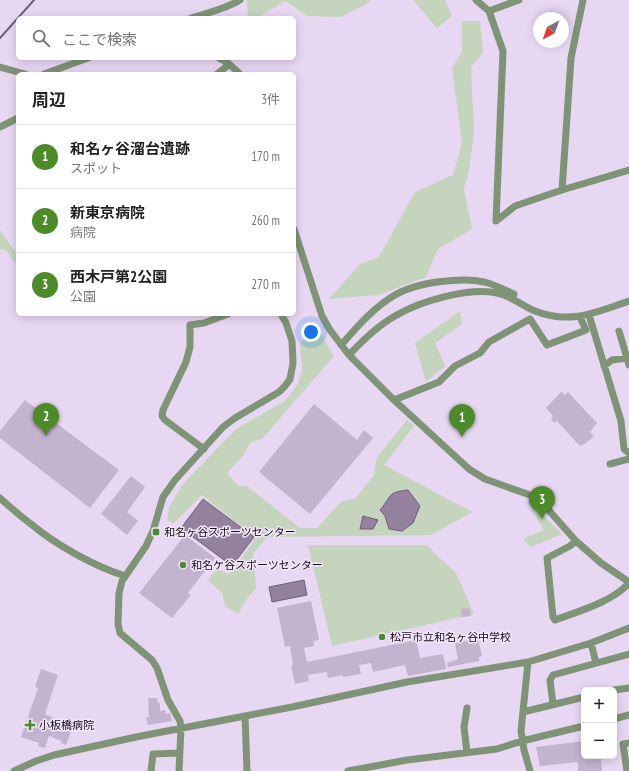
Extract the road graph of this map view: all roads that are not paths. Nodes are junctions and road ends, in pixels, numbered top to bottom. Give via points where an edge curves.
1 (240, 0) edge
2 (476, 0) edge
3 (519, 0) edge
4 (583, 0) edge
5 (489, 11) junction
6 (198, 16) edge
7 (82, 60) edge
8 (223, 60) edge
9 (227, 62) junction
10 (0, 67) edge
11 (18, 72) edge
12 (50, 72) edge
13 (220, 72) edge
14 (238, 72) edge
15 (16, 119) edge
16 (0, 127) edge
17 (629, 170) edge
18 (562, 190) junction
19 (296, 241) edge
20 (298, 253) edge
21 (629, 301) edge
22 (552, 315) junction
23 (589, 315) junction
24 (223, 316) edge
25 (282, 316) edge
26 (580, 317) junction
27 (619, 332) dead end
28 (341, 344) junction
29 (349, 355) junction
30 (628, 361) edge
31 (604, 366) junction
32 (394, 400) junction
33 (204, 449) junction
34 (629, 454) edge
35 (629, 459) edge
36 (610, 464) dead end
37 (0, 498) edge
38 (576, 541) junction
39 (125, 576) junction
40 (629, 583) edge
41 (629, 628) edge
42 (591, 643) junction
43 (629, 654) edge
44 (528, 662) junction
45 (596, 663) junction
46 (629, 688) edge
47 (617, 690) edge
48 (581, 698) edge
49 (554, 704) junction
50 (467, 708) dead end
51 (523, 712) junction
52 (629, 715) edge
53 (245, 716) junction
54 (617, 718) edge
55 (581, 727) edge
56 (181, 728) junction
57 (522, 741) junction
58 (629, 743) edge
59 (180, 753) junction
60 (467, 753) junction
61 (14, 771) edge
62 (151, 771) edge
63 (179, 771) edge
64 (247, 771) edge
65 (348, 771) edge
66 (530, 771) edge
67 (626, 771) edge

1 - 6 street
2 - 5 street
3 - 5 street
4 - 18 street via 571,58
5 - 18 street via 503,51 496,221 515,206
7 - 12 street
8 - 9 street
9 - 13 street via 226,67
9 - 14 street
10 - 11 street
15 - 16 street
17 - 18 street
19 - 20 street
20 - 28 street via 322,316
21 - 23 street
22 - 26 street
22 - 28 street via 487,282 459,280 422,284 382,304
22 - 29 street via 535,311 512,298 496,293 461,293 395,315 374,330
23 - 26 street
23 - 31 street
24 - 33 street via 204,324 190,325 190,347 186,362 162,416
25 - 33 street via 292,341 293,363 290,380 279,392 223,427
26 - 32 street via 586,330 547,345 530,319 489,342 480,353 455,366 439,382
27 - 30 street
28 - 29 street
29 - 32 street
30 - 31 street via 612,360
31 - 34 street via 621,421 624,449
32 - 38 street via 469,469 485,479 530,495 545,506
33 - 39 street via 163,497 146,546
35 - 36 street
37 - 39 street via 32,525 74,554
38 - 40 street
38 - 40 street via 547,558 555,620 621,592
39 - 56 street via 118,600 120,633 152,660
41 - 42 street
42 - 44 street
42 - 45 street
43 - 45 street
44 - 51 street
44 - 53 street via 407,682
45 - 49 street via 553,675 550,680
46 - 47 street
48 - 49 street
49 - 51 street
50 - 60 street via 464,727
51 - 57 street
52 - 54 street
53 - 56 street
53 - 64 street
55 - 57 street
56 - 59 street
56 - 61 street via 70,751 36,761
57 - 60 street via 497,749
57 - 66 street
58 - 67 street via 623,744
59 - 62 street via 153,754
59 - 63 street
60 - 65 street via 407,760

